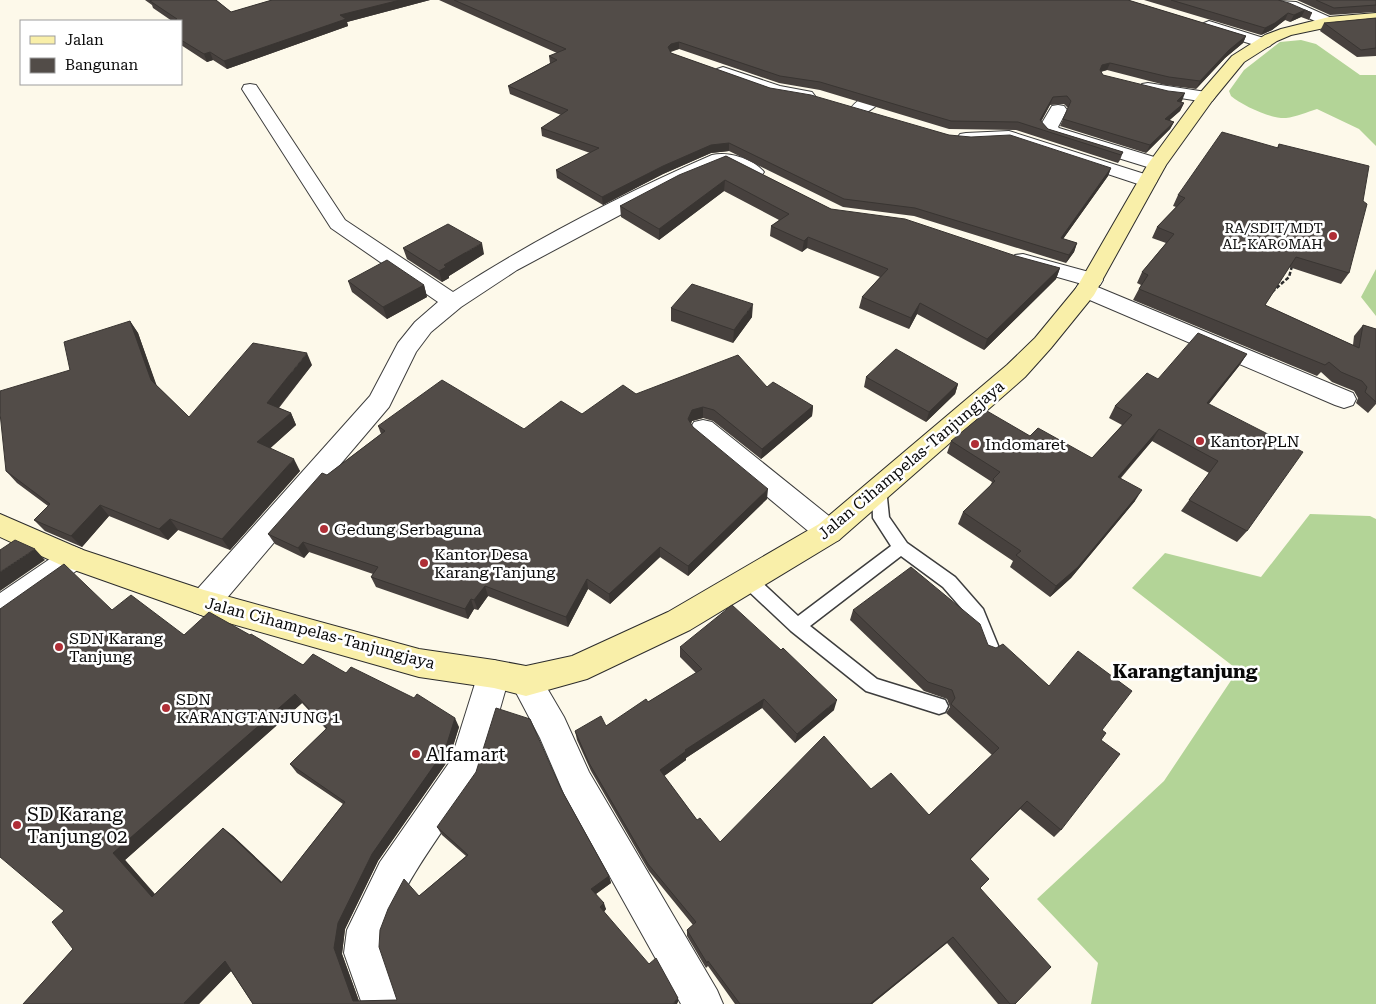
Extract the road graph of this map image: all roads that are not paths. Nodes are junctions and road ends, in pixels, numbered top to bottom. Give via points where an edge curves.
1 (1269, 0) edge
2 (1376, 18) edge
3 (1192, 21) edge
4 (1329, 22) junction
5 (1264, 43) junction
6 (703, 65) edge
7 (1132, 84) edge
8 (250, 88) dead end
9 (875, 97) edge
10 (1206, 97) junction
11 (822, 99) edge
12 (840, 105) edge
13 (1058, 110) edge
14 (948, 136) edge
15 (1152, 173) junction
16 (773, 182) edge
17 (1004, 254) edge
18 (1089, 285) junction
19 (453, 302) junction
20 (1344, 399) dead end
21 (703, 428) dead end
22 (879, 488) junction
23 (0, 525) edge
24 (829, 532) junction
25 (902, 548) junction
26 (73, 558) junction
27 (748, 580) junction
28 (204, 603) junction
29 (0, 609) edge
30 (797, 626) junction
31 (990, 648) edge
32 (510, 678) junction
33 (938, 706) dead end
34 (382, 1004) edge
35 (703, 1004) edge

1 - 4 street via 1291,5
2 - 4 main road, Jalan Cihampelas-Tanjungjaya
3 - 5 street
4 - 5 main road, Jalan Cihampelas-Tanjungjaya via 1286,32
5 - 10 main road, Jalan Cihampelas-Tanjungjaya via 1238,59
6 - 11 street via 776,90
7 - 10 street
8 - 19 street via 338,224
9 - 12 street via 866,113
10 - 15 main road, Jalan Cihampelas-Tanjungjaya
13 - 15 street via 1048,128 1053,132
14 - 15 street via 1009,136
15 - 18 main road, Jalan Cihampelas-Tanjungjaya
16 - 19 street via 729,159 719,159 671,180 509,265
17 - 18 street
18 - 20 street
18 - 22 main road, Jalan Cihampelas-Tanjungjaya via 1016,371
19 - 28 street via 423,327 406,349 380,400
21 - 24 street
22 - 24 main road, Jalan Cihampelas-Tanjungjaya
22 - 25 lane via 881,518
23 - 26 main road, Jalan Cihampelas-Tanjungjaya
24 - 27 main road, Jalan Cihampelas-Tanjungjaya
25 - 30 lane
25 - 31 lane via 949,582 977,614
26 - 28 main road, Jalan Cihampelas-Tanjungjaya
26 - 29 street
27 - 30 lane
27 - 32 main road, Jalan Cihampelas-Tanjungjaya via 679,621 576,669
28 - 32 main road, Jalan Cihampelas-Tanjungjaya via 419,663
30 - 33 lane via 872,685
32 - 34 street via 466,768 393,875 366,930 364,953
32 - 35 street via 552,728 577,784

